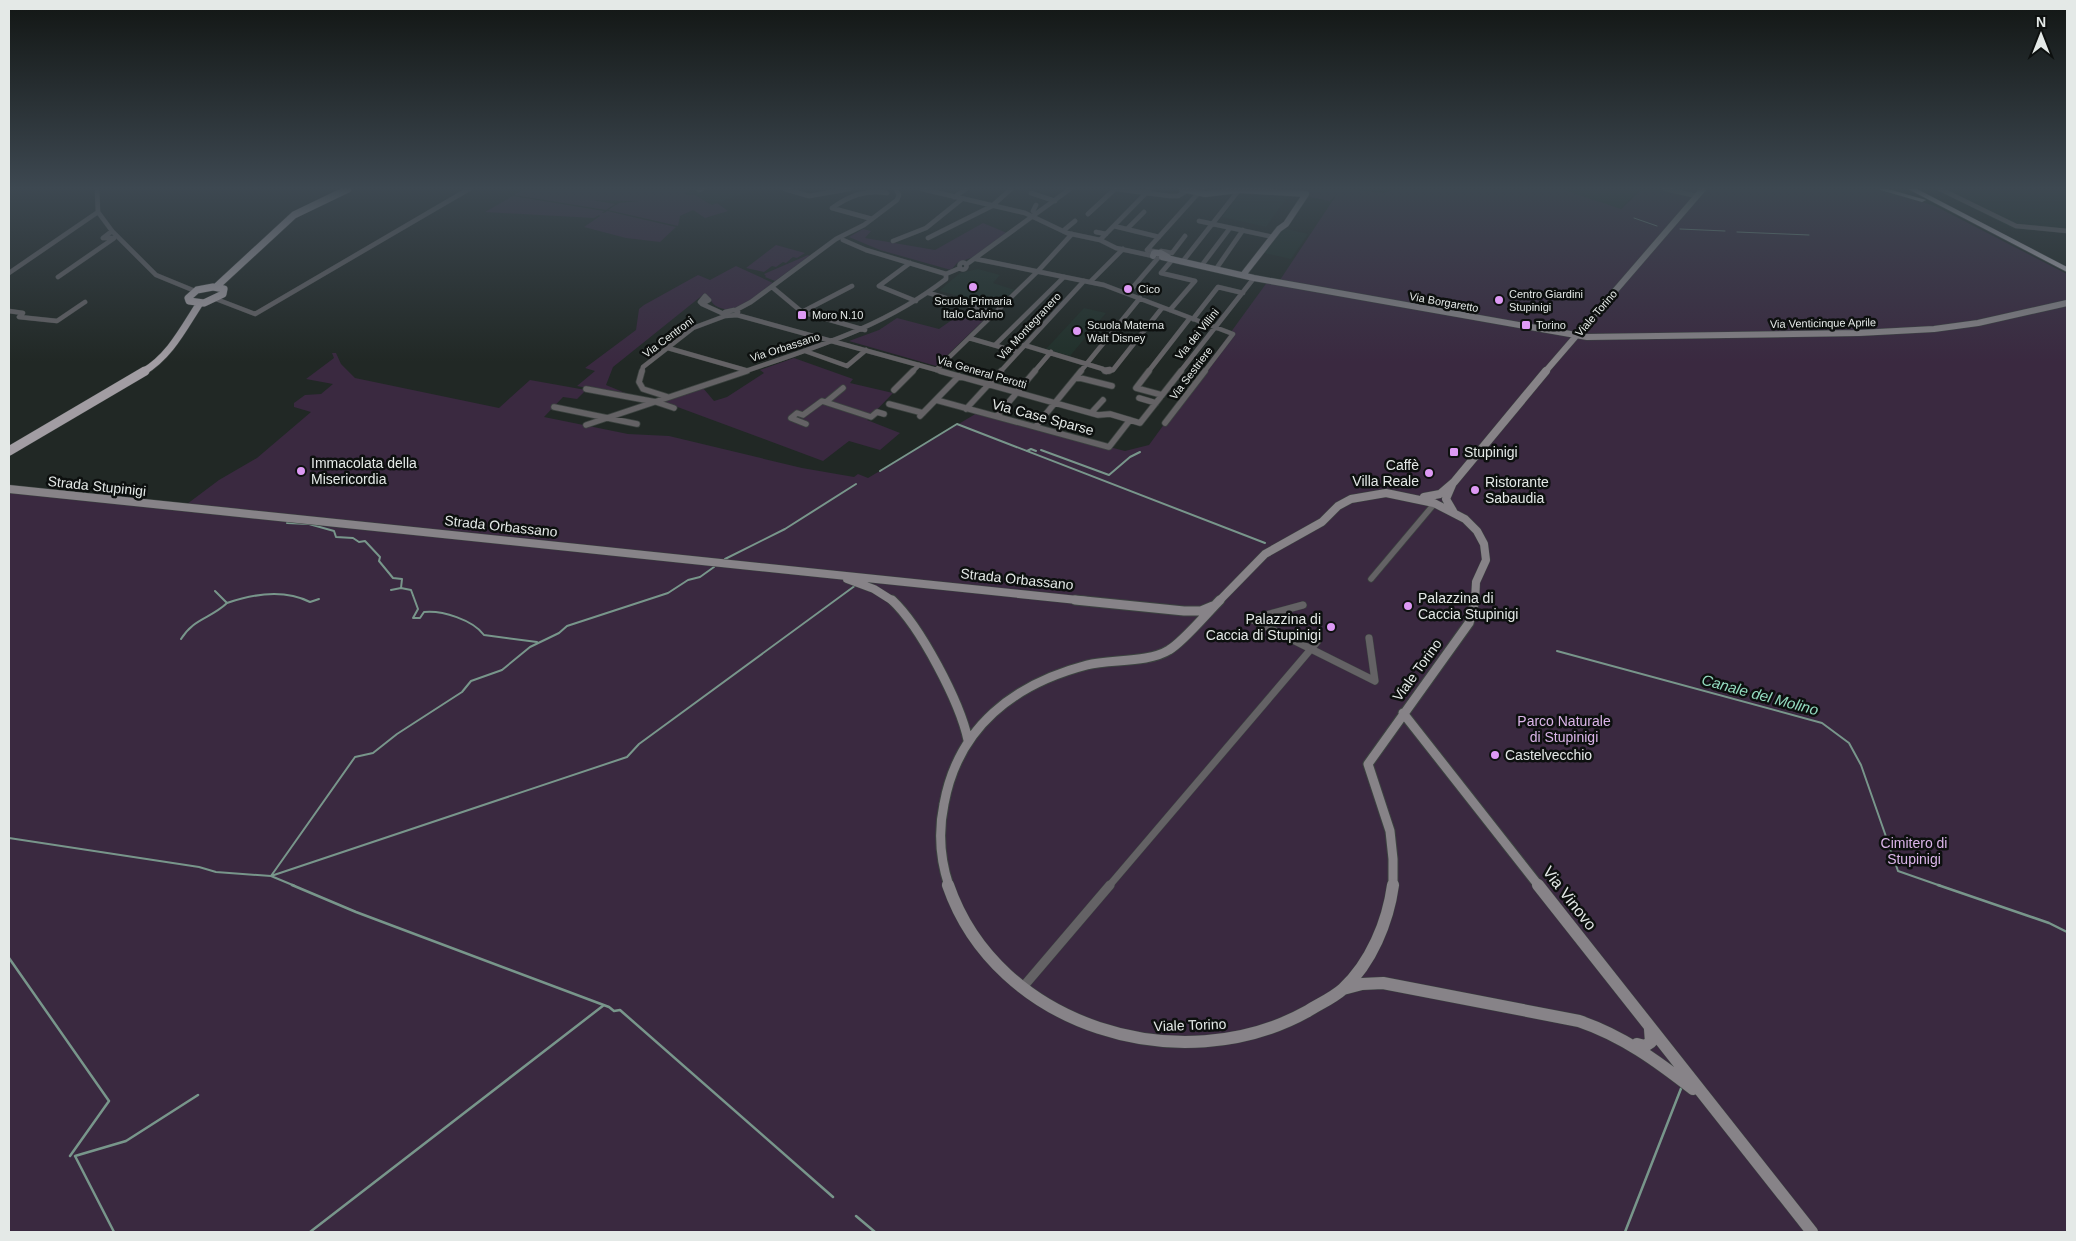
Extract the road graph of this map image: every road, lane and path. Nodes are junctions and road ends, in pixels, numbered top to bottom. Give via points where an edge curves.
1 (47, 247) edge
2 (101, 247) edge
3 (125, 247) edge
4 (259, 247) edge
5 (370, 247) edge
6 (827, 247) edge
7 (859, 247) edge
8 (992, 247) edge
9 (1060, 247) edge
10 (1118, 247) edge
11 (1150, 247) edge
12 (1177, 247) edge
13 (1194, 247) edge
14 (1216, 247) edge
15 (1231, 247) edge
16 (1266, 247) edge
17 (1653, 247) edge
18 (2024, 247) edge
19 (2032, 247) edge
20 (1123, 249) junction
21 (1162, 255) junction
22 (976, 259) junction
23 (1183, 261) junction
24 (910, 263) junction
25 (1202, 265) junction
26 (2067, 265) edge
27 (1216, 269) junction
28 (2067, 270) edge
29 (1038, 271) junction
30 (9, 273) edge
31 (946, 274) junction
32 (1244, 276) junction
33 (58, 277) dead end
34 (1064, 277) junction
35 (1254, 278) junction
36 (1084, 281) junction
37 (1090, 282) junction
38 (216, 286) junction
39 (852, 286) dead end
40 (772, 287) junction
41 (195, 291) junction
42 (929, 293) junction
43 (1128, 293) junction
44 (1243, 293) junction
45 (1140, 298) junction
46 (216, 299) junction
47 (916, 301) junction
48 (85, 302) dead end
49 (200, 303) junction
50 (2067, 303) edge
51 (702, 304) dead end
52 (1162, 308) junction
53 (1170, 310) junction
54 (9, 311) edge
55 (802, 312) junction
56 (737, 313) junction
57 (994, 313) junction
58 (724, 315) junction
59 (1191, 319) junction
60 (1216, 328) junction
61 (865, 330) junction
62 (1576, 335) junction
63 (969, 338) junction
64 (835, 342) junction
65 (1024, 344) junction
66 (995, 345) junction
67 (668, 348) junction
68 (866, 350) junction
69 (806, 351) junction
70 (1018, 352) junction
71 (1051, 352) junction
72 (1088, 362) junction
73 (919, 365) junction
74 (936, 370) junction
75 (746, 371) junction
76 (959, 376) junction
77 (1076, 377) junction
78 (988, 384) junction
79 (1112, 386) dead end
80 (843, 388) dead end
81 (586, 389) dead end
82 (894, 390) dead end
83 (1017, 392) junction
84 (1162, 396) junction
85 (669, 398) junction
86 (1139, 398) dead end
87 (936, 400) junction
88 (1102, 400) dead end
89 (656, 402) junction
90 (826, 402) junction
91 (1054, 403) junction
92 (1156, 403) junction
93 (889, 404) dead end
94 (554, 407) dead end
95 (674, 408) dead end
96 (966, 409) junction
97 (1091, 413) junction
98 (884, 414) dead end
99 (998, 416) junction
100 (609, 418) junction
101 (1133, 421) junction
102 (1166, 423) dead end
103 (638, 424) dead end
104 (806, 424) dead end
105 (586, 425) dead end
106 (1036, 426) junction
107 (9, 451) edge
108 (1452, 485) junction
109 (9, 489) edge
110 (1421, 497) junction
111 (1435, 503) junction
112 (183, 507) joint
113 (1454, 511) junction
114 (852, 578) junction
115 (884, 579) junction
116 (1371, 579) dead end
117 (891, 599) junction
118 (1303, 605) dead end
119 (1216, 606) junction
120 (1369, 638) dead end
121 (1317, 642) dead end
122 (1311, 649) junction
123 (1403, 713) junction
124 (968, 740) junction
125 (1022, 988) junction
126 (1342, 990) junction
127 (1649, 1026) junction
128 (1622, 1038) junction
129 (1710, 1104) junction
130 (1812, 1232) edge

1 - 30 street
2 - 33 street
3 - 41 street via 156,276
4 - 38 main road
5 - 46 street via 256,314
6 - 40 street, Via Centroni
7 - 24 street
8 - 22 street, Via Orbassano
9 - 29 street
10 - 20 street
11 - 21 street via 1147,250
12 - 21 street via 1172,253
13 - 23 street
14 - 25 street
15 - 27 street
16 - 32 main road
17 - 62 main road, Viale Torino
18 - 28 highway
19 - 26 highway
20 - 21 street
20 - 37 street
21 - 23 main road, Via Borgaretto
21 - 43 street
21 - 53 street via 1161,273 1195,281
22 - 29 street
22 - 31 street, Via Orbassano via 967,264 968,267
23 - 25 main road, Via Borgaretto
24 - 31 street
24 - 47 street via 878,286
25 - 27 main road, Via Borgaretto
27 - 32 main road, Via Borgaretto
29 - 34 street
29 - 57 street
31 - 42 street, Via Orbassano via 946,279
32 - 35 main road, Via Borgaretto
34 - 36 street
34 - 66 street
35 - 44 street, Via dei Villini
35 - 62 main road, Via Borgaretto
36 - 37 street
36 - 65 street, Via Montegranero
37 - 43 street
38 - 41 main road
38 - 46 main road via 224,292
39 - 55 street
40 - 55 street
40 - 56 street, Via Centroni
41 - 49 main road via 188,299
42 - 47 street, Via Orbassano
42 - 57 street
43 - 45 street
44 - 59 street via 1218,287
44 - 60 street, Via dei Villini
45 - 52 street
45 - 72 street
46 - 49 main road
47 - 61 street, Via Orbassano
48 - 54 street via 57,321 19,317 24,312
49 - 107 main road via 168,354 157,364
50 - 62 main road, Via Venticinque Aprile via 1978,323 1934,329 1626,337
51 - 58 street
52 - 53 street
52 - 72 street via 1113,370
53 - 59 street
55 - 61 street
56 - 58 street, Via Centroni
56 - 64 street, Via General Perotti
57 - 63 street
58 - 67 street, Via Centroni via 693,328
59 - 60 street
59 - 84 street via 1136,388
60 - 84 street, Via dei Villini
60 - 102 street, Via Sestriere via 1233,334
61 - 64 street, Via Orbassano
62 - 108 main road, Viale Torino
63 - 66 street
63 - 74 street
64 - 68 street, Via General Perotti
64 - 69 street, Via Orbassano
65 - 70 street, Via Montegranero
65 - 71 street
66 - 70 street
67 - 75 street
67 - 85 street, Via Centroni via 644,367 639,382 642,389
68 - 69 street via 847,366
68 - 73 street, Via General Perotti
69 - 75 street, Via Orbassano
70 - 78 street, Via Montegranero
71 - 72 street
71 - 83 street
72 - 77 street
73 - 74 street, Via General Perotti
73 - 82 street
74 - 76 street, Via General Perotti
75 - 85 street, Via Orbassano
76 - 78 street, Via General Perotti
76 - 87 street
77 - 79 street
77 - 91 street
78 - 83 street, Via General Perotti
78 - 96 street, Via Montegranero
80 - 90 street
81 - 89 street, Via Orbassano
83 - 91 street, Via General Perotti
83 - 99 street
84 - 92 street, Via dei Villini
85 - 89 street, Via Orbassano
86 - 92 street
87 - 93 street via 921,415
87 - 96 street, Via Case Sparse
88 - 97 street
89 - 95 street
89 - 100 street, Via Orbassano
90 - 98 street via 871,417 877,412
90 - 104 street via 822,400 803,415 797,413 791,418
91 - 97 street, Via General Perotti
91 - 106 street
92 - 101 street, Via dei Villini via 1144,420 1140,423
94 - 100 street, Via Orbassano
96 - 99 street, Via Case Sparse
97 - 101 street, Via General Perotti via 1110,414
99 - 106 street, Via Case Sparse
100 - 103 street, Via Orbassano
100 - 105 street, Via Orbassano
101 - 106 street, Via Case Sparse via 1109,448
108 - 110 main road via 1435,496
108 - 113 main road via 1446,499
109 - 112 main road, Strada Stupinigi
110 - 111 main road, Viale Torino
110 - 119 main road, Viale Torino via 1386,493 1351,499 1338,506 1322,522 1265,554
111 - 113 main road, Viale Torino
111 - 116 street
112 - 114 main road, Strada Orbassano
113 - 123 main road, Viale Torino via 1468,522 1485,548 1486,561 1476,584 1476,606 1469,623
114 - 115 main road, Strada Orbassano
114 - 117 main road, Strada Orbassano
115 - 117 main road via 877,585
115 - 119 main road, Strada Orbassano via 1184,610 1201,611
117 - 124 main road, Strada Orbassano via 910,619 953,696
118 - 122 street via 1251,619
119 - 124 main road, Viale Torino via 1170,650 1158,656 1078,666 1050,678 1000,709
120 - 122 street via 1375,682
121 - 122 street
122 - 125 street
123 - 126 main road, Viale Torino via 1368,764 1372,783 1382,803 1392,850 1388,913 1358,970
123 - 127 main road, Via Vinovo
124 - 125 main road, Viale Torino via 948,781 942,806 941,855 945,875 966,924 996,963
125 - 126 main road, Viale Torino via 1059,1011 1110,1032 1142,1040 1179,1042 1223,1039 1267,1029 1304,1015
126 - 128 main road, Via Vinovo via 1362,984 1403,986 1579,1021
127 - 128 main road via 1652,1038 1648,1045
127 - 129 main road, Via Vinovo
128 - 129 main road, Via Vinovo via 1665,1066
129 - 130 main road, Via Vinovo

